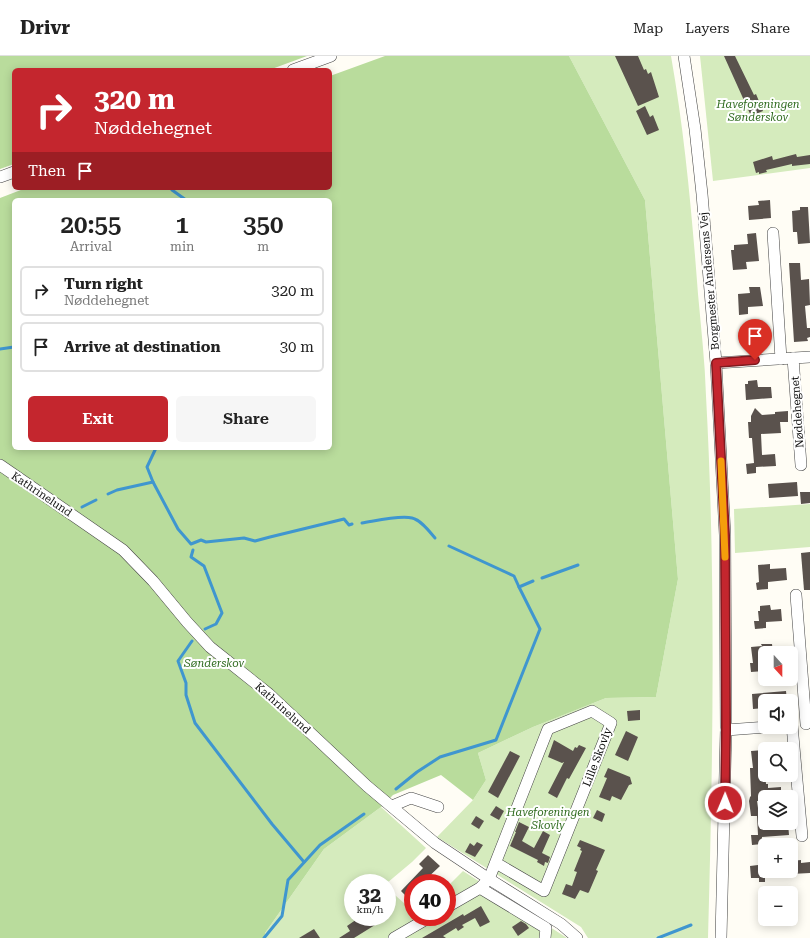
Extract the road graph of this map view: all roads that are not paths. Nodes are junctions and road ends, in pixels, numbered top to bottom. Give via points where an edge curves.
1 (331, 56) edge
2 (684, 56) edge
3 (298, 68) edge
4 (12, 173) edge
5 (0, 177) edge
6 (773, 232) dead end
7 (810, 357) edge
8 (793, 358) junction
9 (781, 359) junction
10 (716, 363) junction
11 (0, 465) edge
12 (801, 465) dead end
13 (796, 595) dead end
14 (808, 724) edge
15 (798, 725) edge
16 (758, 728) edge
17 (726, 730) junction
18 (793, 734) edge
19 (392, 806) junction
20 (438, 808) dead end
21 (802, 836) dead end
22 (496, 863) junction
23 (489, 879) junction
24 (480, 888) junction
25 (456, 902) edge
26 (415, 926) edge
27 (394, 938) edge
28 (545, 938) edge
29 (577, 938) edge
30 (721, 938) edge

1 - 3 street
2 - 10 street, Borgmester Andersens Vej via 702,194
4 - 5 street
6 - 9 street
7 - 8 street
8 - 9 street
8 - 12 street, Nøddehegnet
9 - 10 street
10 - 17 street, Borgmester Andersens Vej via 725,535
11 - 19 street, Kathrinelund via 123,550 210,647 269,694 367,786
13 - 14 street
14 - 15 street
16 - 17 street
17 - 30 street, Borgmester Andersens Vej
18 - 21 street
19 - 20 street via 411,798
19 - 23 street, Kathrinelund via 435,843
22 - 22 street, Lille Skovly via 548,729 592,712 611,723 544,892
22 - 23 street, Lille Skovly
23 - 24 street
23 - 29 street, Kathrinelund via 561,924
24 - 25 street
24 - 28 street via 546,928
26 - 27 street

